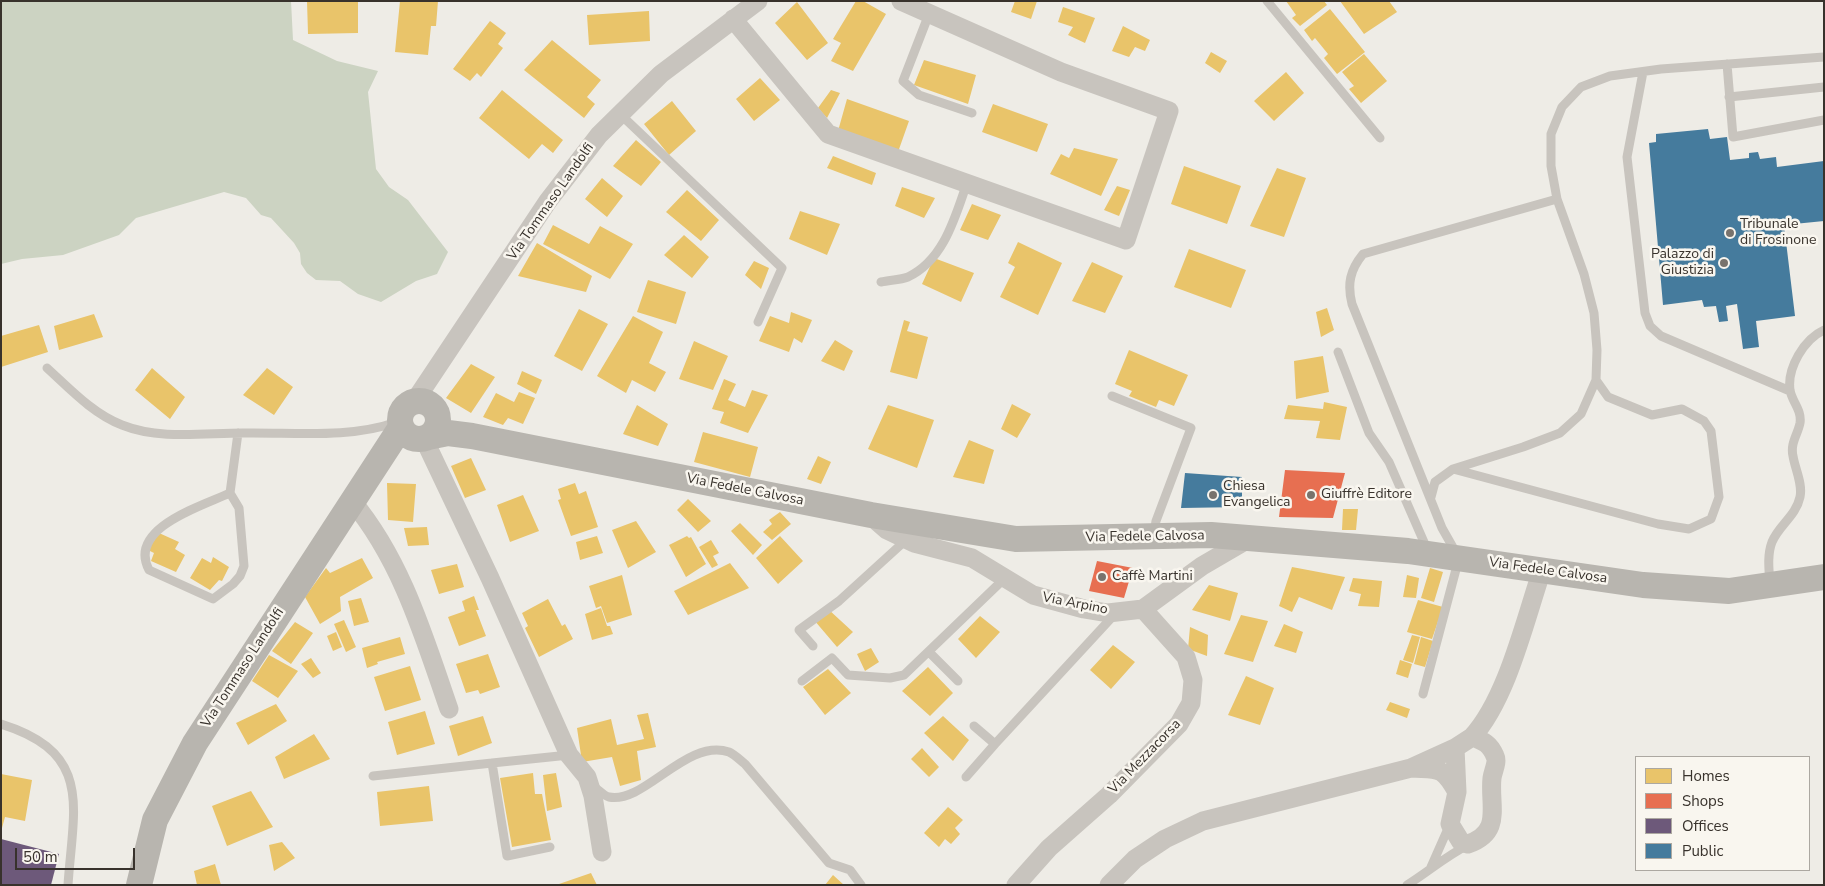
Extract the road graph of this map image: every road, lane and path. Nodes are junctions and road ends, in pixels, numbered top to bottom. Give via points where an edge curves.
1 (901, 1) edge
2 (1267, 1) edge
3 (745, 8) edge
4 (929, 14) junction
5 (1824, 57) edge
6 (1727, 64) junction
7 (1644, 72) junction
8 (1824, 86) edge
9 (1729, 97) junction
10 (972, 112) dead end
11 (620, 114) junction
12 (1824, 120) edge
13 (1380, 138) dead end
14 (967, 183) junction
15 (1557, 199) junction
16 (881, 282) dead end
17 (758, 322) dead end
18 (1824, 330) edge
19 (1338, 352) dead end
20 (47, 368) dead end
21 (1596, 380) junction
22 (1790, 391) junction
23 (1112, 396) dead end
24 (418, 422) junction
25 (238, 433) junction
26 (1453, 468) junction
27 (230, 493) junction
28 (1431, 497) junction
29 (352, 501) junction
30 (870, 515) junction
31 (1153, 536) junction
32 (1250, 538) junction
33 (906, 540) junction
34 (1429, 554) junction
35 (1459, 558) junction
36 (1542, 570) junction
37 (1824, 577) edge
38 (1006, 578) junction
39 (1770, 585) junction
40 (1144, 609) junction
41 (1117, 612) junction
42 (813, 646) dead end
43 (929, 652) junction
44 (802, 681) dead end
45 (958, 681) dead end
46 (1501, 691) junction
47 (1423, 694) dead end
48 (449, 709) dead end
49 (1, 724) edge
50 (974, 726) dead end
51 (1472, 737) junction
52 (995, 744) junction
53 (1455, 748) junction
54 (569, 755) junction
55 (1496, 758) junction
56 (492, 763) junction
57 (1410, 768) junction
58 (373, 776) dead end
59 (966, 777) dead end
60 (589, 783) junction
61 (1457, 792) junction
62 (1450, 824) junction
63 (1476, 841) junction
64 (550, 847) dead end
65 (602, 852) dead end
66 (1427, 873) junction
67 (68, 885) edge
68 (139, 885) edge
69 (862, 885) edge
70 (1016, 885) edge
71 (1109, 885) edge
72 (1407, 885) edge

1 - 4 street
2 - 13 lane
3 - 11 street, Via Tommaso Landolfi via 661,74
3 - 14 street via 828,134
4 - 10 lane via 903,81 919,95
4 - 14 street via 1061,72 1169,111 1126,240
5 - 6 lane
6 - 7 lane
6 - 9 lane
7 - 15 lane via 1610,76 1581,87 1562,107 1551,134 1551,166
7 - 22 lane via 1627,157 1645,313 1650,326 1660,336
8 - 9 lane
9 - 12 lane via 1733,137
11 - 17 lane via 782,268
11 - 24 street, Via Tommaso Landolfi via 599,135 548,201 438,368
14 - 16 lane via 941,247 924,267 907,277
15 - 21 lane via 1584,274 1594,313
15 - 28 lane via 1363,254 1354,265 1348,288 1352,304
18 - 22 lane via 1815,334 1802,350 1792,372
19 - 34 lane via 1369,433 1389,462
20 - 25 lane via 91,407 121,425 143,432 169,434
21 - 26 lane via 1581,414 1560,433 1523,448
21 - 26 lane via 1608,397 1652,415 1682,409 1704,421 1711,431 1719,497 1711,519 1689,529 1658,524
22 - 39 lane via 1800,412 1792,454 1801,494 1796,511 1773,541 1769,555
23 - 31 lane via 1191,428
24 - 25 lane via 338,432
24 - 29 street, Via Tommaso Landolfi via 376,465
24 - 30 street, Via Fedele Calvosa via 460,430 472,436
24 - 54 street
25 - 27 lane
26 - 28 lane via 1435,482
27 - 27 lane via 238,508 244,566 233,584 213,599 149,570 144,561 153,534 164,524
28 - 35 lane via 1442,528
29 - 48 street via 373,526 402,582
29 - 68 street, Via Tommaso Landolfi via 194,743 156,820
30 - 31 street, Via Fedele Calvosa via 1016,539
30 - 33 street, Via Arpino via 887,530
31 - 32 street, Via Fedele Calvosa
32 - 34 street, Via Fedele Calvosa
32 - 40 street via 1202,566
33 - 38 street, Via Arpino via 972,558
33 - 42 lane via 839,601 799,630
34 - 35 street, Via Fedele Calvosa
35 - 36 street, Via Fedele Calvosa
35 - 47 lane
36 - 39 street, Via Fedele Calvosa via 1644,585 1729,591
36 - 46 street
37 - 39 street, Via Fedele Calvosa
38 - 41 street, Via Arpino via 1033,595 1048,600 1084,609
38 - 43 lane
40 - 41 street, Via Arpino
40 - 70 street, Via Mezzacorsa via 1186,657 1193,680 1191,703 1179,724 1109,795 1049,848
41 - 52 lane
43 - 44 lane via 904,675 890,678 848,675 832,658
43 - 45 lane
46 - 51 street via 1486,722
46 - 55 street
49 - 67 lane via 21,730 51,750 67,770 75,794
50 - 52 lane
51 - 53 street
51 - 55 street via 1488,742
52 - 59 lane
53 - 57 street
53 - 61 street
54 - 56 lane
54 - 60 street
55 - 63 street via 1491,794 1494,819
56 - 58 lane
56 - 64 lane via 507,856
57 - 61 street via 1447,774
57 - 71 street via 1203,821 1165,839 1135,859
60 - 65 street
60 - 69 lane via 608,797 627,796 685,760 707,752 730,752 745,764 829,863 850,870
61 - 62 street
62 - 63 street via 1461,842
62 - 66 lane
63 - 66 lane via 1444,858
66 - 72 lane

